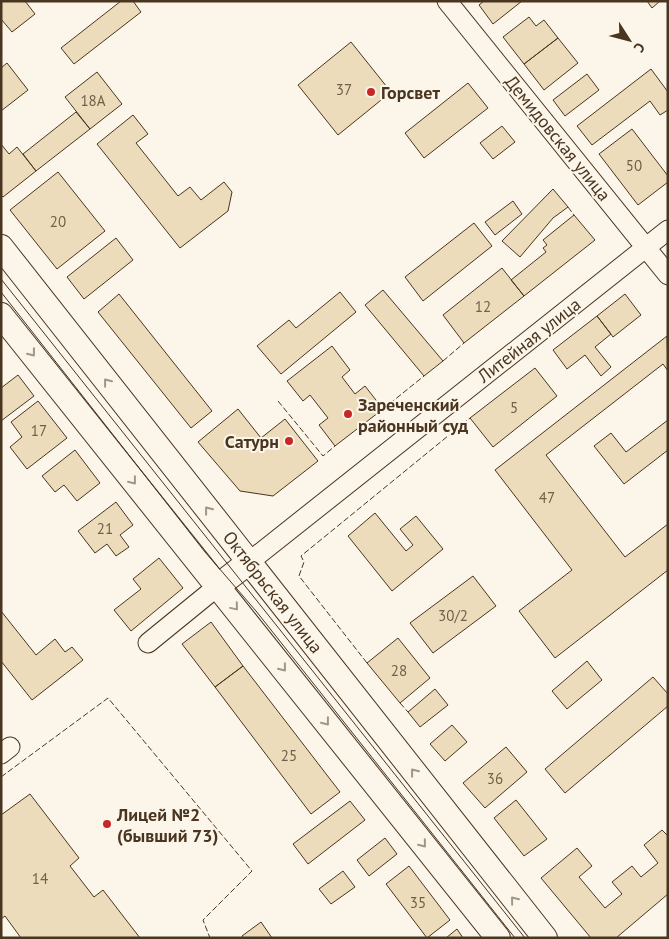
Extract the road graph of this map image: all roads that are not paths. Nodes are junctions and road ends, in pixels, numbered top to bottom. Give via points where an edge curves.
1 (447, 1) edge
2 (668, 230) edge
3 (1, 247) edge
4 (646, 247) junction
5 (668, 275) edge
6 (1, 315) edge
7 (249, 562) junction
8 (218, 586) junction
9 (148, 643) dead end
10 (498, 938) edge
11 (545, 938) edge

1 - 4 street, Демидовская улица
2 - 4 street, Литейная улица
7 -> 3 main road, Октябрьская улица
4 - 5 street, Демидовская улица
4 - 7 street, Литейная улица
6 -> 8 main road
7 - 8 main road
11 -> 7 main road, Октябрьская улица
8 - 9 street
8 -> 10 main road

